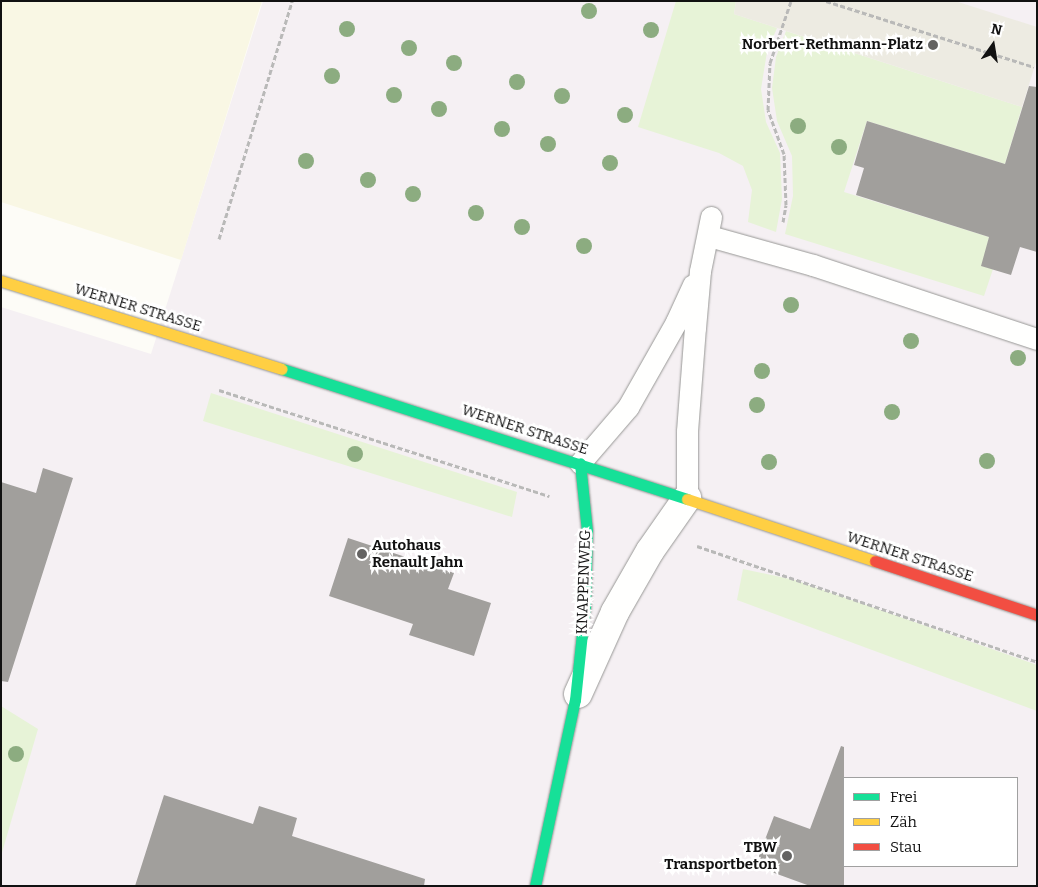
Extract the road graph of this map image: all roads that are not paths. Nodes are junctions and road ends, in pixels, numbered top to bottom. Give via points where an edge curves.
1 (700, 271) junction
2 (1, 281) edge
3 (1037, 339) edge
4 (580, 463) junction
5 (687, 498) junction
6 (1037, 615) edge
7 (575, 700) junction
8 (535, 886) edge

1 - 3 lane via 710,226 776,255
1 - 4 lane via 676,322 628,407
1 - 5 lane via 687,431
2 - 4 main road, WERNER STRASSE
4 - 5 main road, WERNER STRASSE
4 - 7 main road, KNAPPENWEG via 587,531 585,605
5 - 6 main road, WERNER STRASSE
5 - 7 street, KNAPPENWEG via 650,551 615,612
7 - 8 main road, KNAPPENWEG

